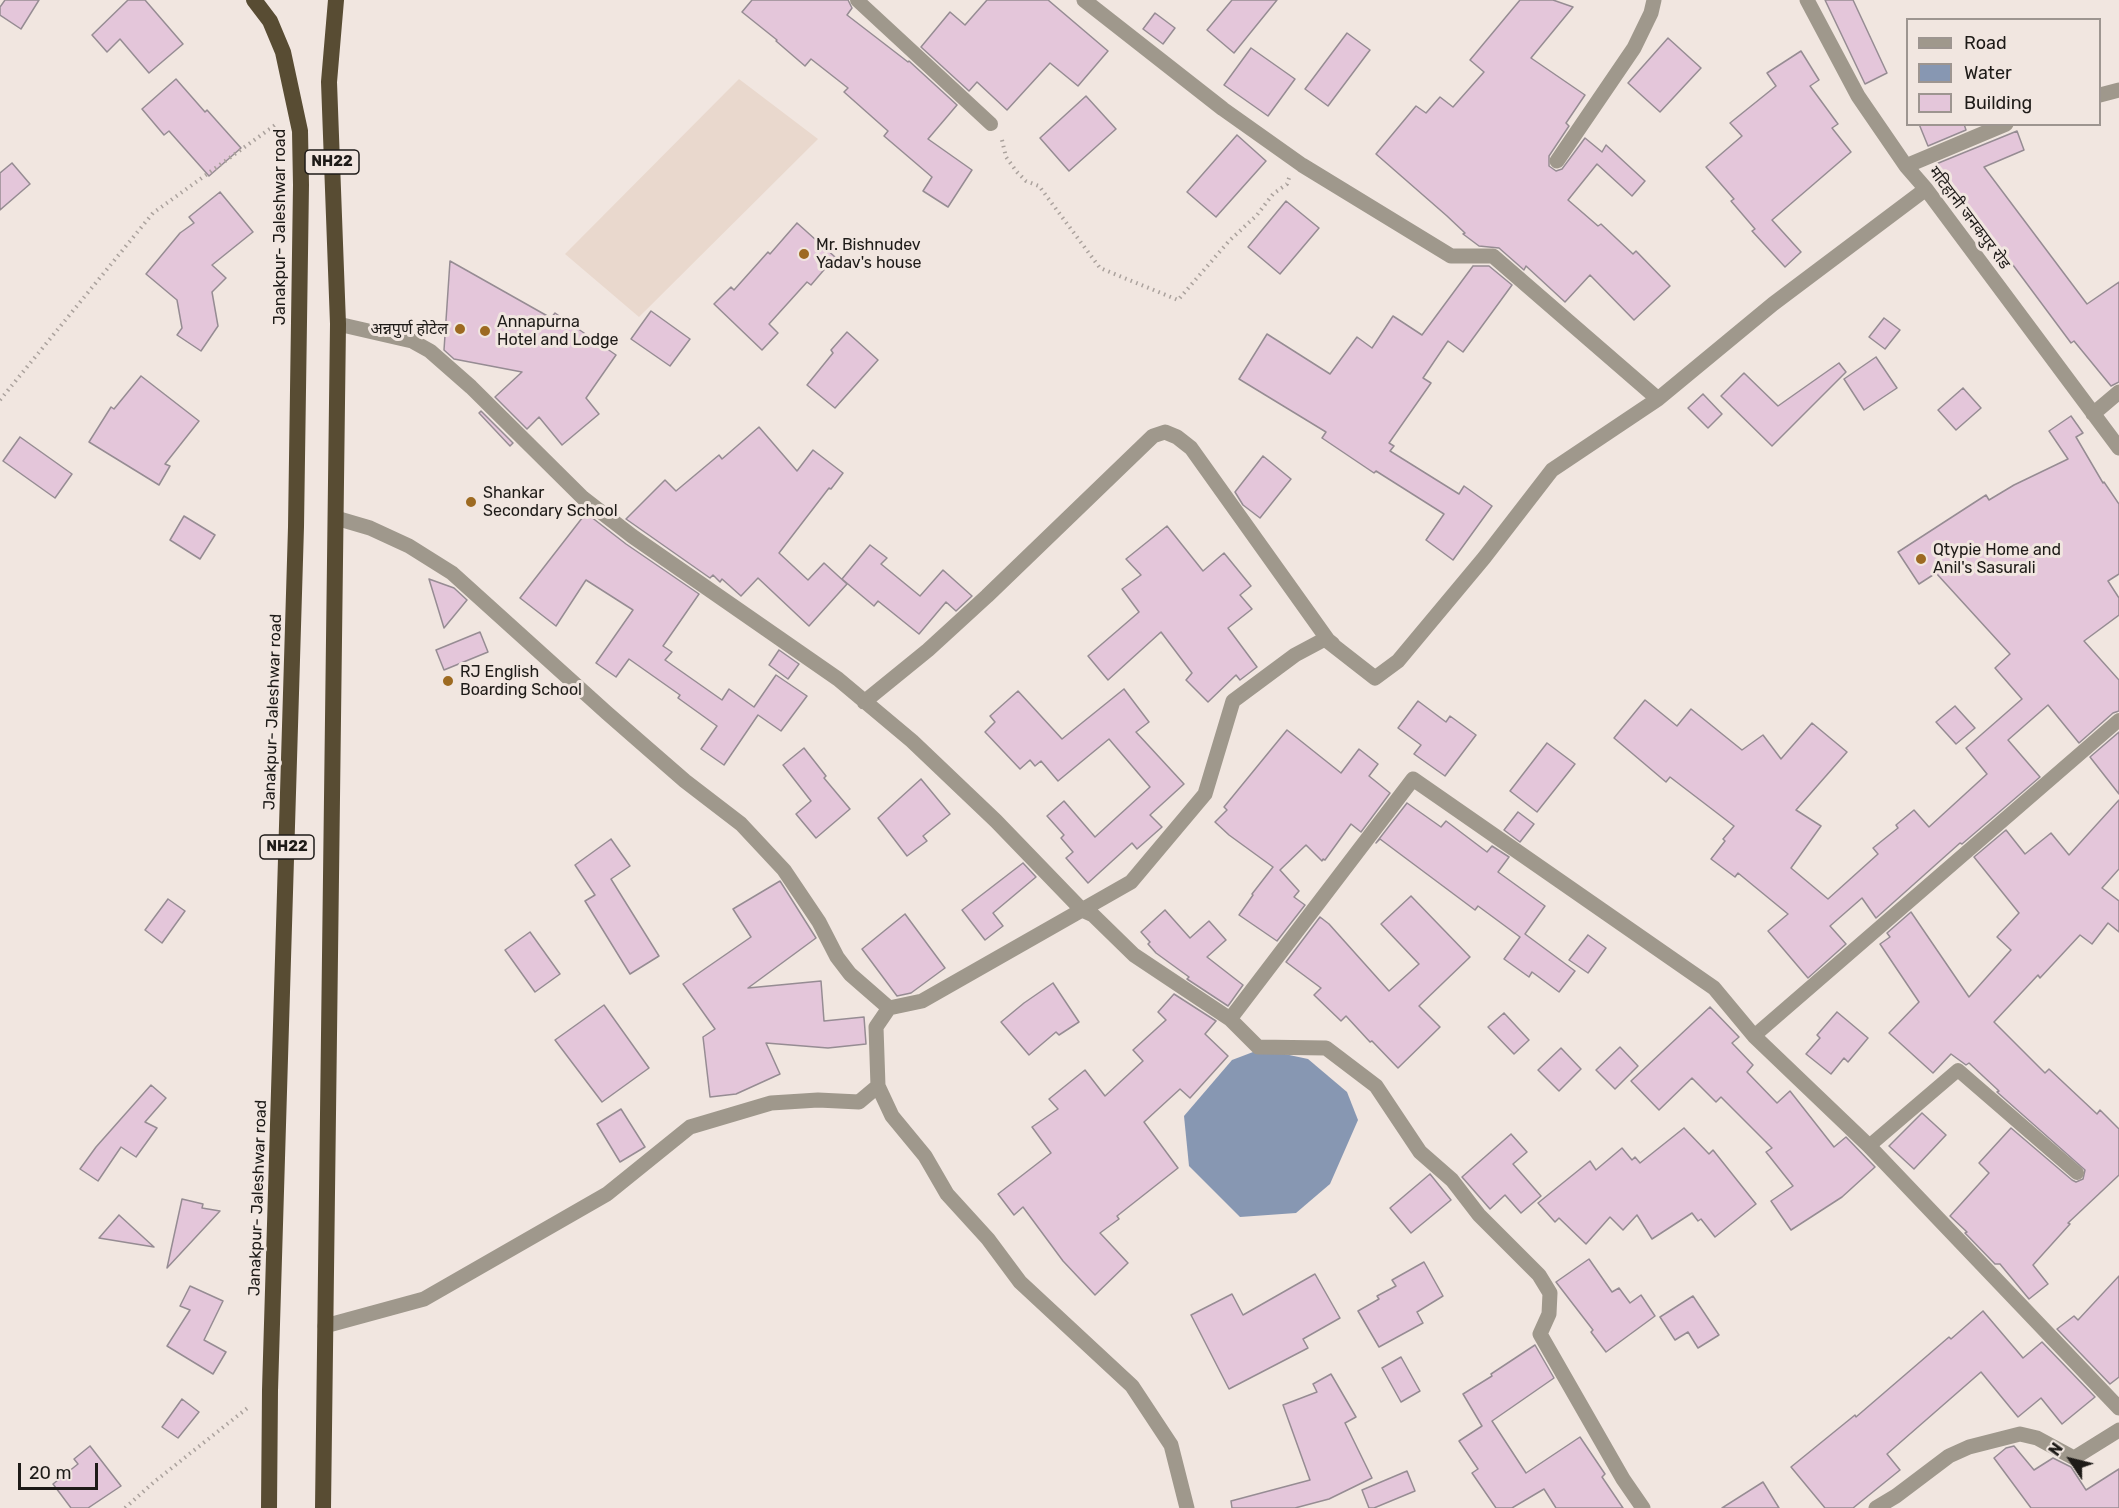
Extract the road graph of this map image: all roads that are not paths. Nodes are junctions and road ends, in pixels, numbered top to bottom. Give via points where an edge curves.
1 (254, 0) edge
2 (336, 0) edge
3 (856, 0) edge
4 (1085, 0) edge
5 (1654, 0) edge
6 (1807, 0) edge
7 (2119, 90) edge
8 (2101, 95) edge
9 (992, 124) road end
10 (2001, 126) edge
11 (1557, 161) dead end
12 (1906, 166) junction
13 (1926, 189) junction
14 (339, 324) junction
15 (2119, 392) edge
16 (1658, 399) junction
17 (2093, 414) junction
18 (2119, 448) edge
19 (336, 518) junction
20 (1375, 678) junction
21 (864, 702) junction
22 (2119, 720) edge
23 (1082, 910) junction
24 (889, 1008) junction
25 (1230, 1019) junction
26 (1754, 1036) junction
27 (878, 1086) junction
28 (1869, 1146) junction
29 (2077, 1173) dead end
30 (325, 1326) junction
31 (2119, 1408) edge
32 (2119, 1430) edge
33 (269, 1508) edge
34 (323, 1508) edge
35 (1187, 1508) edge
36 (1643, 1508) edge
37 (1876, 1508) edge

1 - 33 highway, Janakpur- Jaleshwar road / NH22 via 270,21 283,52 300,131 301,185 296,527
2 - 14 highway, NH22 via 329,82
3 - 9 lane
4 - 16 street via 1223,109 1302,165 1451,256 1493,256
5 - 11 street via 1634,48
6 - 12 street, मटिहानी जनकपुर रोड via 1858,96
7 - 8 street
10 - 12 street
12 - 13 street, मटिहानी जनकपुर रोड
13 - 16 street via 1773,304
13 - 17 street, मटिहानी जनकपुर रोड
14 - 19 highway, NH22
14 - 21 street via 412,342 430,351 583,498 838,679
15 - 17 street
16 - 20 street via 1552,470 1398,661
17 - 18 street, मटिहानी जनकपुर रोड
19 - 24 street via 409,546 452,573 615,721 741,824 784,870 850,974
19 - 30 highway, NH22
20 - 21 street via 1328,640 1191,448 1165,432 1153,436 987,596
20 - 23 street via 1325,639 1233,701 1205,794 1131,882
21 - 23 street via 921,749
22 - 26 lane
23 - 24 street via 922,1001
23 - 25 street via 1093,915 1134,955
24 - 27 street via 876,1027
25 - 26 street via 1413,779 1714,988
25 - 36 street via 1258,1047 1326,1048 1376,1086 1420,1152 1452,1180 1479,1215 1539,1275 1550,1293 1549,1314 1540,1334
26 - 28 street
27 - 30 street via 860,1102 771,1103 690,1127 607,1194 424,1299
27 - 35 street via 892,1116 925,1156 947,1194 1020,1282 1132,1386 1171,1446
28 - 29 lane via 1958,1070
28 - 31 street
30 - 34 highway, NH22
32 - 37 street via 2074,1458 2037,1438 2020,1434 1969,1447 1949,1456

